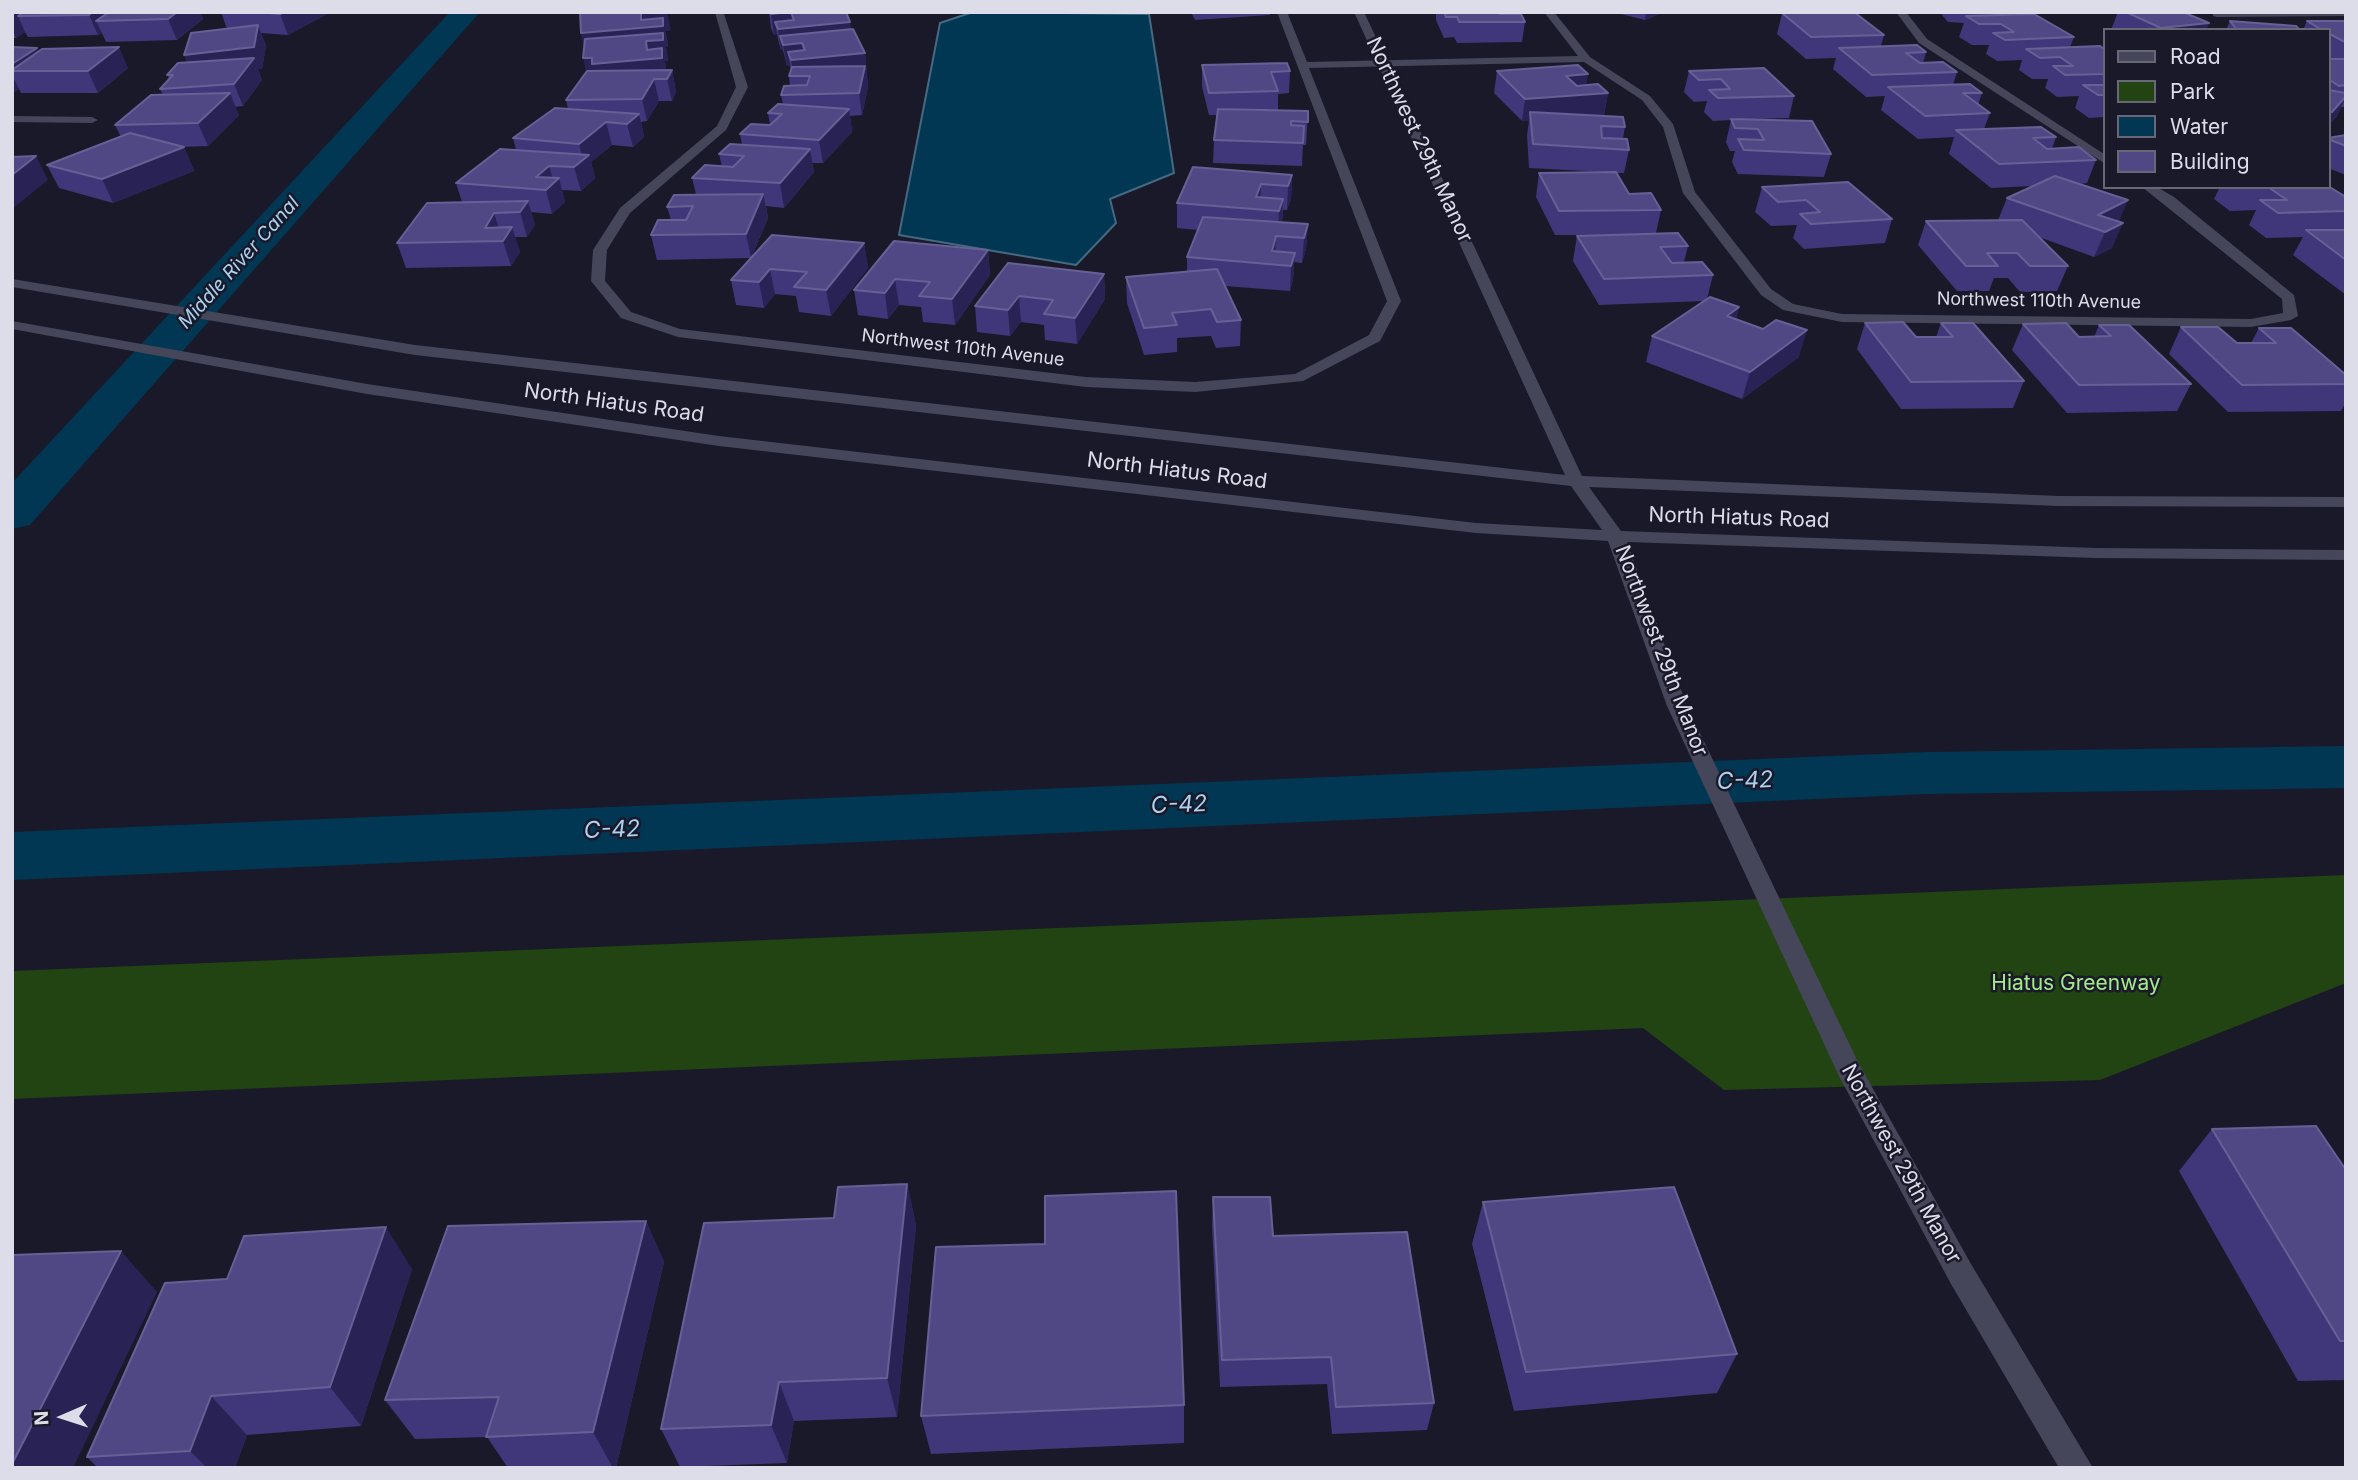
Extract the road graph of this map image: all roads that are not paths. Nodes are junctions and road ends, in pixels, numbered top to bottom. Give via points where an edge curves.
1 (721, 12) edge
2 (1282, 12) edge
3 (1359, 12) edge
4 (1549, 12) edge
5 (1901, 12) edge
6 (2346, 13) edge
7 (2217, 14) dead end
8 (1586, 60) junction
9 (1384, 63) junction
10 (1305, 65) junction
11 (12, 119) edge
12 (92, 120) dead end
13 (2102, 158) edge
14 (2151, 189) edge
15 (12, 283) edge
16 (12, 325) edge
17 (1576, 481) junction
18 (2346, 502) edge
19 (1616, 537) junction
20 (2346, 555) edge
21 (2077, 1468) edge

1 - 10 street, Northwest 110th Avenue via 742,87 722,128 625,211 600,250 598,281 626,316 678,332 1086,382 1195,387 1298,378 1375,338 1394,301
2 - 10 street
3 - 9 street, Northwest 29th Manor
4 - 8 street
5 - 13 street via 1923,41
6 - 7 street
8 - 9 street
8 - 14 street, Northwest 110th Avenue via 1647,98 1669,126 1689,193 1766,292 1788,307 1842,318 2251,323 2291,316 2289,298
9 - 10 street
9 - 17 street, Northwest 29th Manor
11 - 12 street
15 - 17 street, North Hiatus Road via 415,350
16 - 19 street, North Hiatus Road via 367,389 719,441 1476,528
17 - 18 street, North Hiatus Road via 2059,501
17 - 19 street, Northwest 29th Manor
19 - 20 street, North Hiatus Road via 2082,553
19 - 21 street, Northwest 29th Manor via 1677,706 1848,1068 1961,1273

